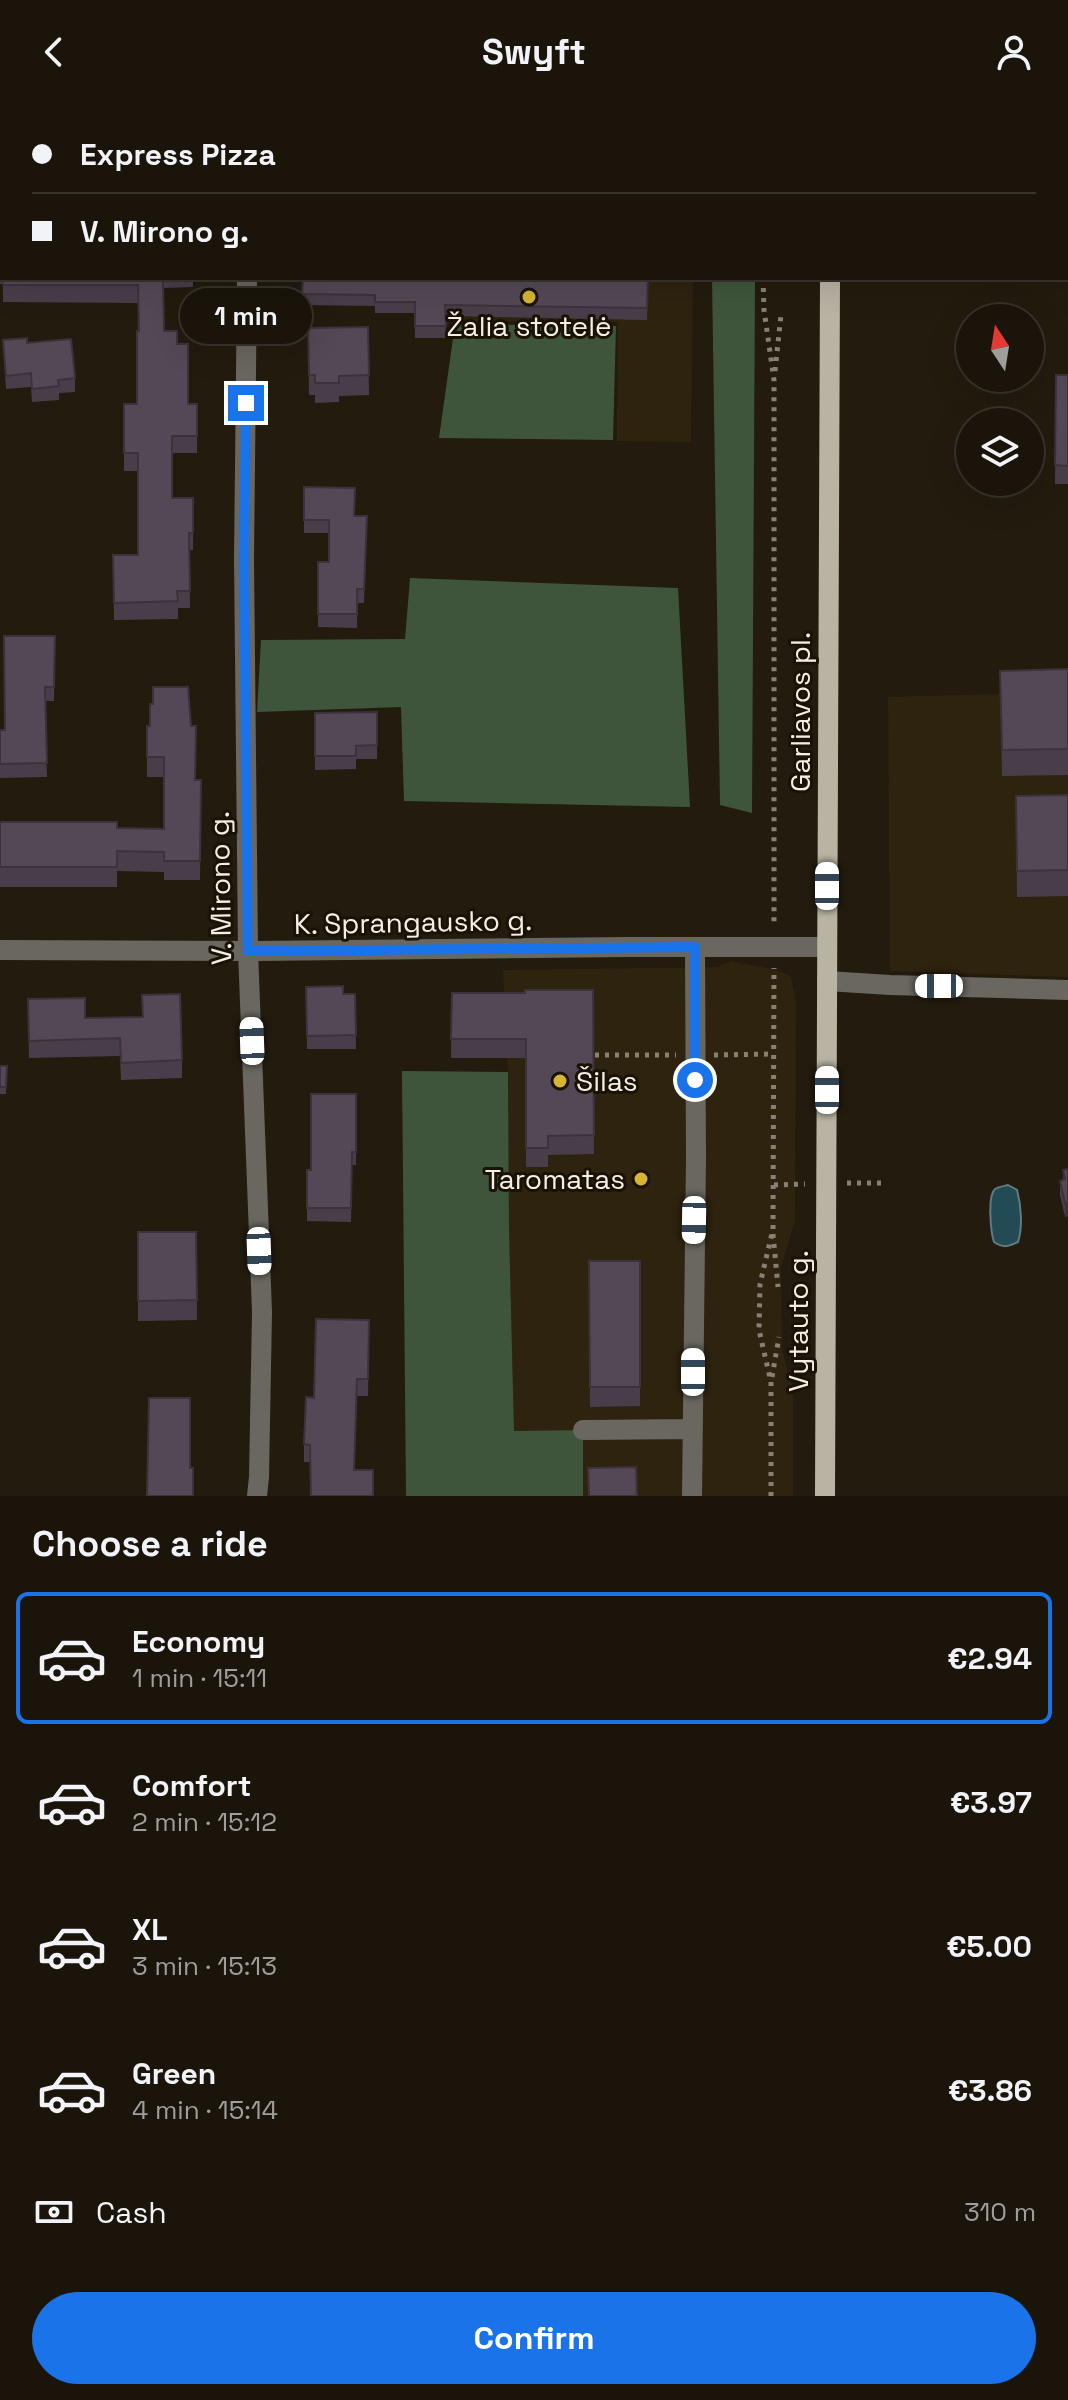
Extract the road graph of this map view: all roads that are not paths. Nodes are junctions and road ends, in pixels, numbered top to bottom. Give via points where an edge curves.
1 (247, 280) edge
2 (830, 280) edge
3 (695, 947) junction
4 (827, 947) junction
5 (0, 950) edge
6 (248, 951) junction
7 (827, 981) junction
8 (1068, 990) edge
9 (827, 1147) joint
10 (693, 1429) junction
11 (583, 1430) dead end
12 (257, 1496) edge
13 (692, 1496) edge
14 (825, 1496) edge

1 - 6 street, V. Mirono g.
2 - 4 main road, Garliavos pl.
3 - 4 street, K. Sprangausko g.
3 - 6 street, K. Sprangausko g.
3 - 10 street
4 - 7 main road, Garliavos pl.
5 - 6 street, K. Sprangausko g.
6 - 12 street, V. Mirono g. via 262,1312
7 - 8 street
7 - 9 main road, Garliavos pl.
9 - 14 main road, Vytauto g.
10 - 11 street
10 - 13 street

